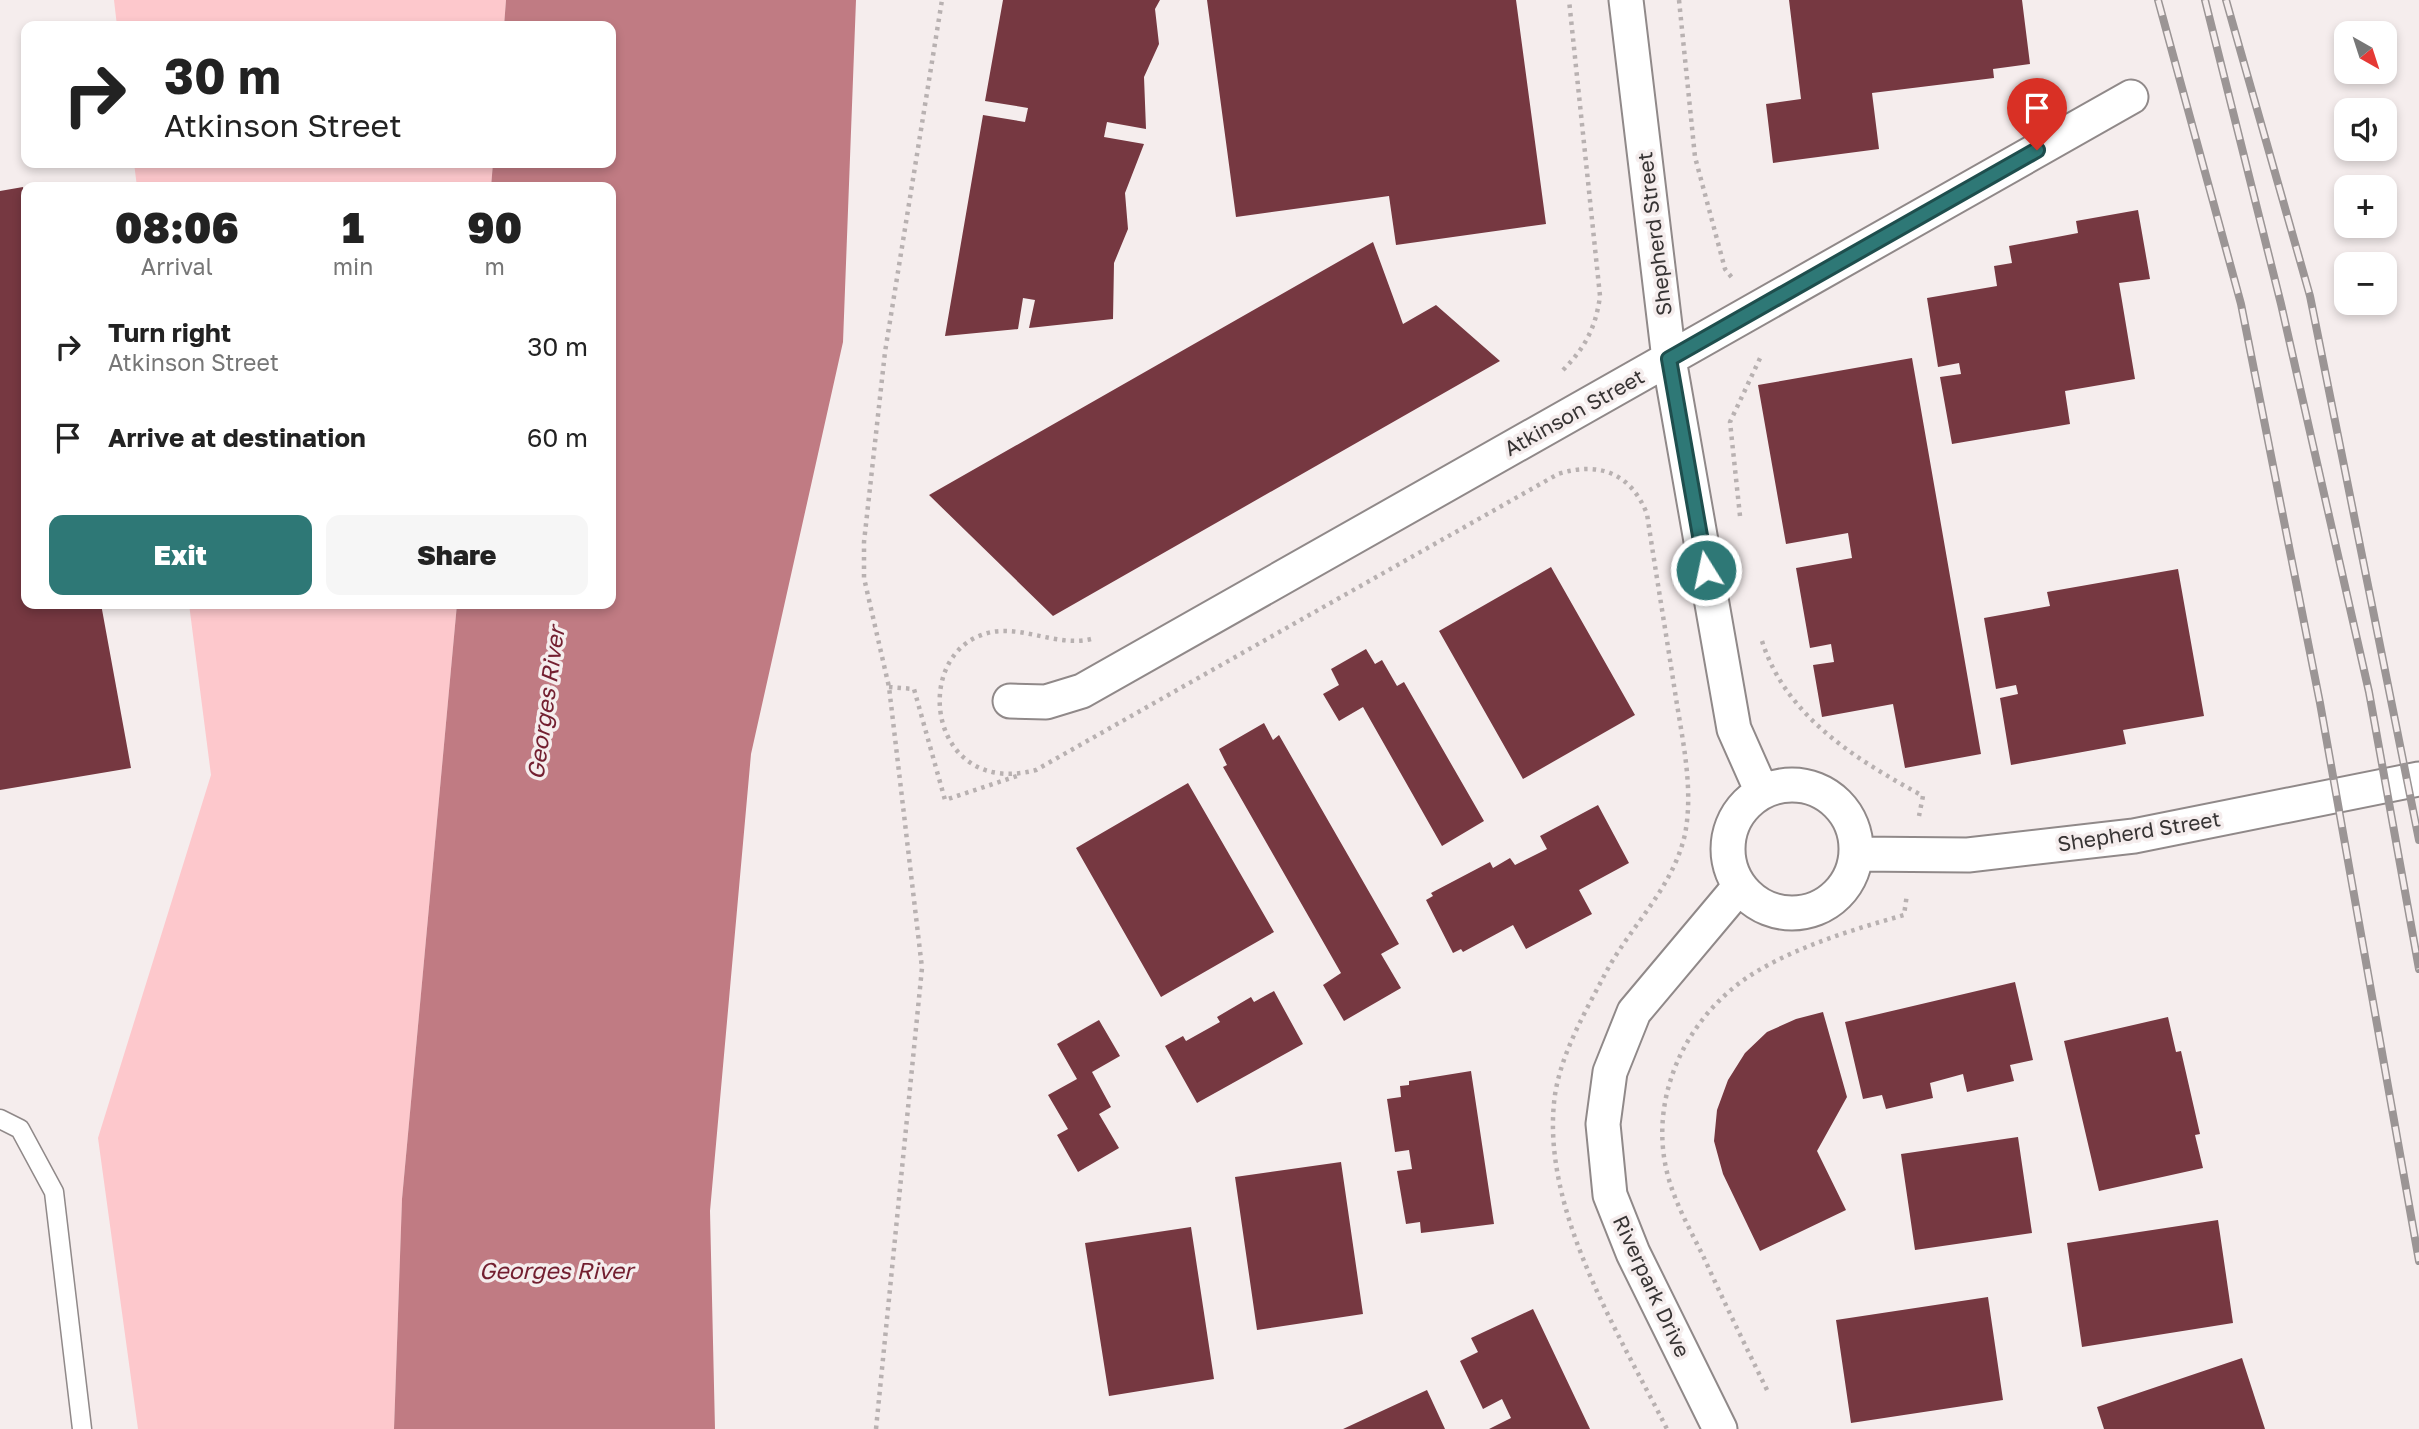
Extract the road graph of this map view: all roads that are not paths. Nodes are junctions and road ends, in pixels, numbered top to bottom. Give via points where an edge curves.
1 (1626, 0) edge
2 (2131, 97) dead end
3 (1669, 359) junction
4 (1010, 701) dead end
5 (2419, 779) edge
6 (1762, 793) junction
7 (1856, 855) junction
8 (1739, 887) junction
9 (0, 1119) edge
10 (82, 1429) edge
11 (1720, 1429) edge

1 - 3 street, Shepherd Street
2 - 3 street, Atkinson Street
3 - 4 street, Atkinson Street via 1082,691 1046,702
3 - 6 street, Shepherd Street via 1734,729
5 - 7 street, Shepherd Street via 2134,836 1968,855
6 - 7 street via 1781,786 1819,790 1847,817
6 - 8 street via 1732,824 1730,867
7 - 8 street via 1841,890 1808,911 1769,910
8 - 11 street, Riverpark Drive via 1634,1012 1610,1072 1602,1124 1610,1195 1633,1253
9 - 10 lane via 20,1129 54,1192

